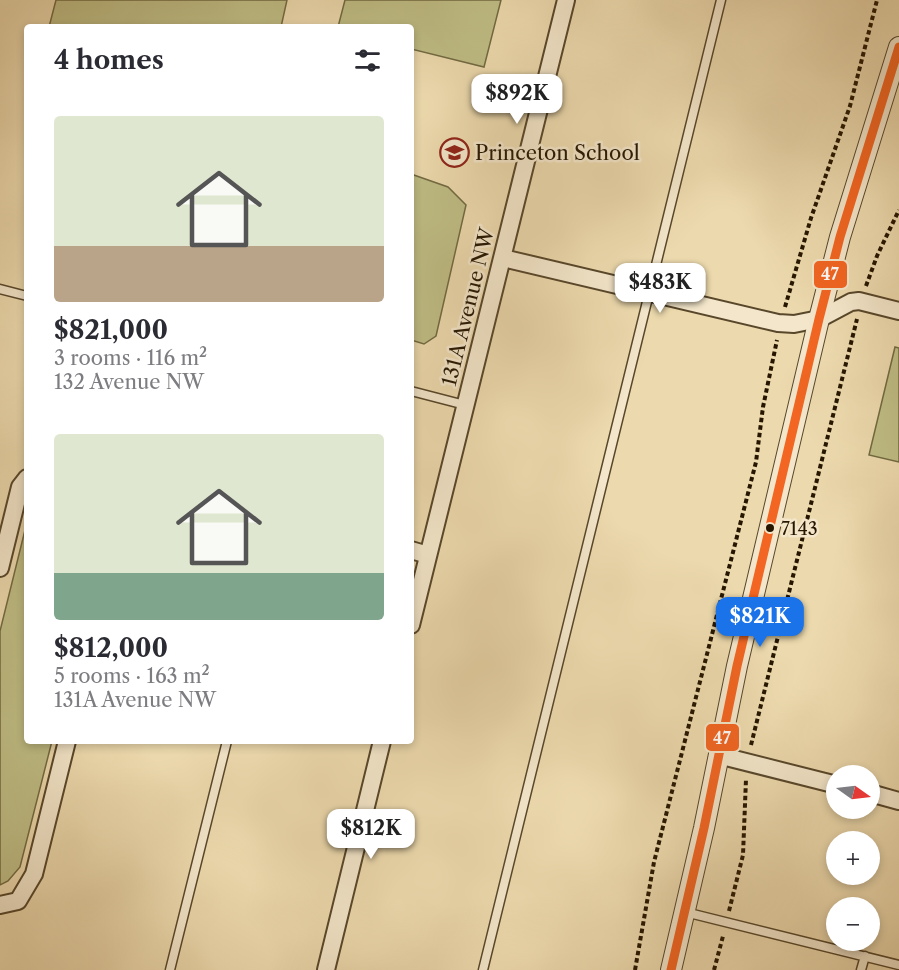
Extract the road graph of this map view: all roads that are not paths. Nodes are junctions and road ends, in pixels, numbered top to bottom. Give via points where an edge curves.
1 (566, 0) edge
2 (721, 0) edge
3 (899, 47) edge
4 (503, 258) junction
5 (0, 289) edge
6 (649, 294) junction
7 (24, 295) edge
8 (899, 311) edge
9 (819, 318) junction
10 (414, 392) edge
11 (465, 405) junction
12 (24, 482) edge
13 (414, 551) edge
14 (428, 555) junction
15 (0, 568) edge
16 (414, 613) edge
17 (66, 744) edge
18 (226, 744) edge
19 (381, 744) edge
20 (718, 755) junction
21 (826, 782) edge
22 (880, 796) edge
23 (899, 801) edge
24 (0, 905) edge
25 (685, 912) junction
26 (865, 956) junction
27 (899, 965) edge
28 (170, 970) edge
29 (326, 970) edge
30 (483, 970) edge
31 (671, 970) edge
32 (861, 970) edge

1 - 4 street, 131A Avenue NW
2 - 6 lane
3 - 9 street
4 - 6 street
4 - 11 street, 131A Avenue NW
5 - 7 lane
6 - 9 street via 781,323
6 - 30 lane
8 - 9 street via 850,302
9 - 20 street
10 - 11 lane
11 - 14 street, 131A Avenue NW
12 - 15 street
13 - 14 street
14 - 16 street, 131A Avenue NW
17 - 24 street via 34,874 18,901
18 - 28 lane
19 - 29 street
20 - 21 street
20 - 25 street
22 - 23 street
25 - 26 lane
25 - 31 street
26 - 27 lane
26 - 32 lane

